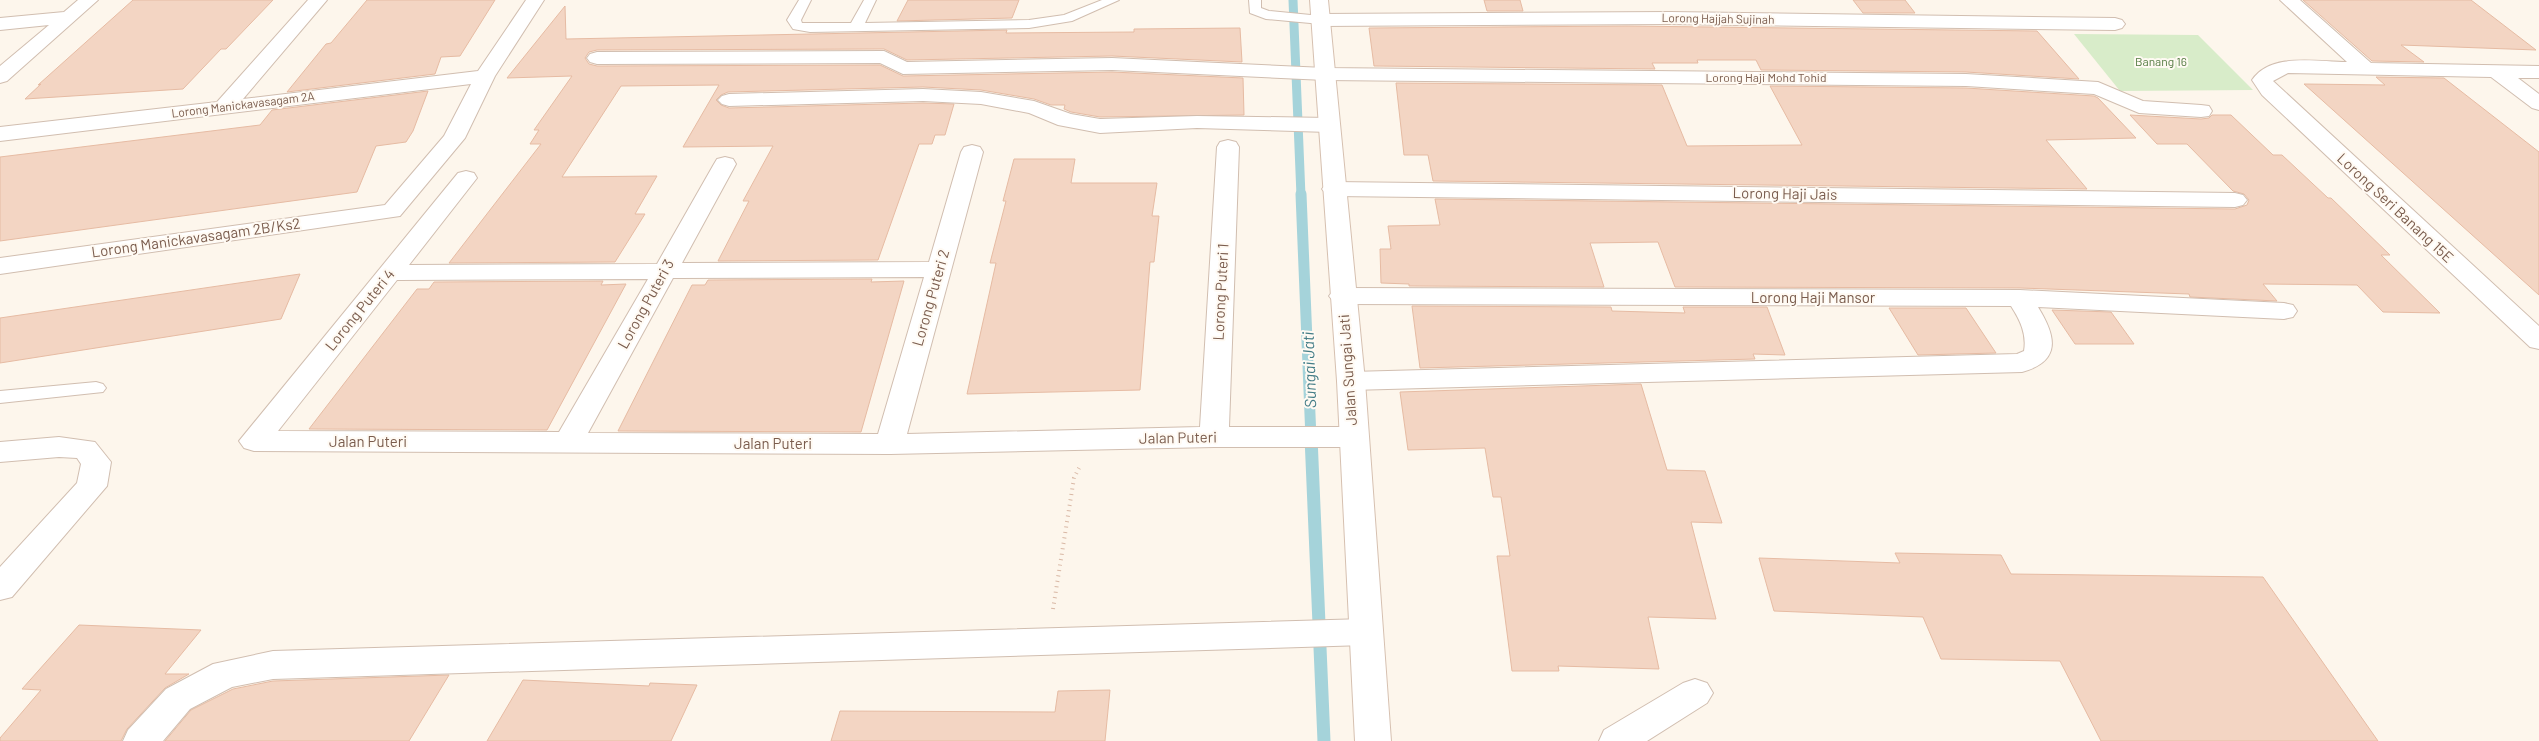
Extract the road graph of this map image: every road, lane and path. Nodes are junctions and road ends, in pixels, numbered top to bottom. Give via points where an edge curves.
1 (89, 0) edge
2 (318, 0) edge
3 (535, 0) edge
4 (805, 0) edge
5 (870, 0) edge
6 (1113, 0) edge
7 (1255, 0) edge
8 (2289, 0) edge
9 (1313, 13) edge
10 (1278, 16) joint
11 (70, 17) junction
12 (0, 24) edge
13 (2115, 24) dead end
14 (856, 27) junction
15 (597, 58) dead end
16 (2365, 68) junction
17 (2496, 71) junction
18 (2539, 72) edge
19 (1316, 74) junction
20 (485, 76) junction
21 (0, 77) edge
22 (729, 100) dead end
23 (2539, 104) edge
24 (224, 107) junction
25 (2201, 111) dead end
26 (1319, 125) junction
27 (0, 134) edge
28 (1228, 147) dead end
29 (972, 152) dead end
30 (725, 164) dead end
31 (466, 178) dead end
32 (1334, 188) junction
33 (2235, 200) dead end
34 (0, 266) edge
35 (939, 269) junction
36 (665, 271) junction
37 (389, 273) junction
38 (1342, 296) junction
39 (2020, 298) junction
40 (2284, 311) dead end
41 (2539, 340) edge
42 (1351, 381) junction
43 (96, 388) dead end
44 (0, 397) edge
45 (1214, 437) junction
46 (1341, 438) junction
47 (1091, 440) junction
48 (254, 441) joint
49 (568, 443) junction
50 (890, 444) junction
51 (0, 452) edge
52 (0, 588) edge
53 (1365, 632) junction
54 (1048, 642) junction
55 (1695, 693) dead end
56 (141, 741) edge
57 (1379, 741) edge
58 (1617, 741) edge

1 - 11 street
2 - 24 street
3 - 20 street
4 - 14 lane via 794,20 798,26
5 - 14 lane
6 - 14 lane via 1066,18 1029,24
7 - 10 lane via 1255,10
8 - 16 street
9 - 10 lane
9 - 13 street, Lorong Hajjah Sujinah
9 - 19 street, Jalan Sungai Jati
11 - 12 street
11 - 21 street
15 - 19 street, Lorong Haji Mohd Tohid via 884,57 903,68 1112,64
16 - 17 street
16 - 41 street, Lorong Seri Banang 15E via 2286,67 2262,80 2269,91
17 - 18 street
17 - 23 street
19 - 25 street, Lorong Haji Mohd Tohid via 1966,80 2098,88 2139,108
19 - 26 street, Jalan Sungai Jati
20 - 24 street, Lorong Manickavasagam 2A
20 - 34 street, Lorong Manickavasagam 2B/Ks2 via 454,138 392,211
22 - 26 street via 981,98 1034,107 1066,120 1100,126 1197,122
24 - 27 street, Lorong Manickavasagam 2A
26 - 32 street, Jalan Sungai Jati
28 - 45 street, Lorong Puteri 1
29 - 35 street, Lorong Puteri 2
30 - 36 street, Lorong Puteri 3
31 - 37 street, Lorong Puteri 4
32 - 33 street, Lorong Haji Jais
32 - 38 street, Jalan Sungai Jati
35 - 36 street
35 - 50 street, Lorong Puteri 2
36 - 37 street
36 - 49 street, Lorong Puteri 3
37 - 48 street, Lorong Puteri 4
38 - 39 street, Lorong Haji Mansor
38 - 42 street, Jalan Sungai Jati
39 - 40 street, Lorong Haji Mansor
39 - 42 street via 2041,342 2036,356 2022,363
42 - 46 street, Jalan Sungai Jati
43 - 44 lane
45 - 46 street, Jalan Puteri
45 - 47 street, Jalan Puteri
46 - 53 street, Jalan Sungai Jati
47 - 50 street, Jalan Puteri
47 - 54 path via 1074,478
48 - 49 street, Jalan Puteri
49 - 50 street, Jalan Puteri
51 - 52 street via 59,447 85,449 96,462 92,486
53 - 54 street
53 - 57 street, Jalan Sungai Jati
54 - 56 street via 273,665 225,674 178,699
55 - 58 street

